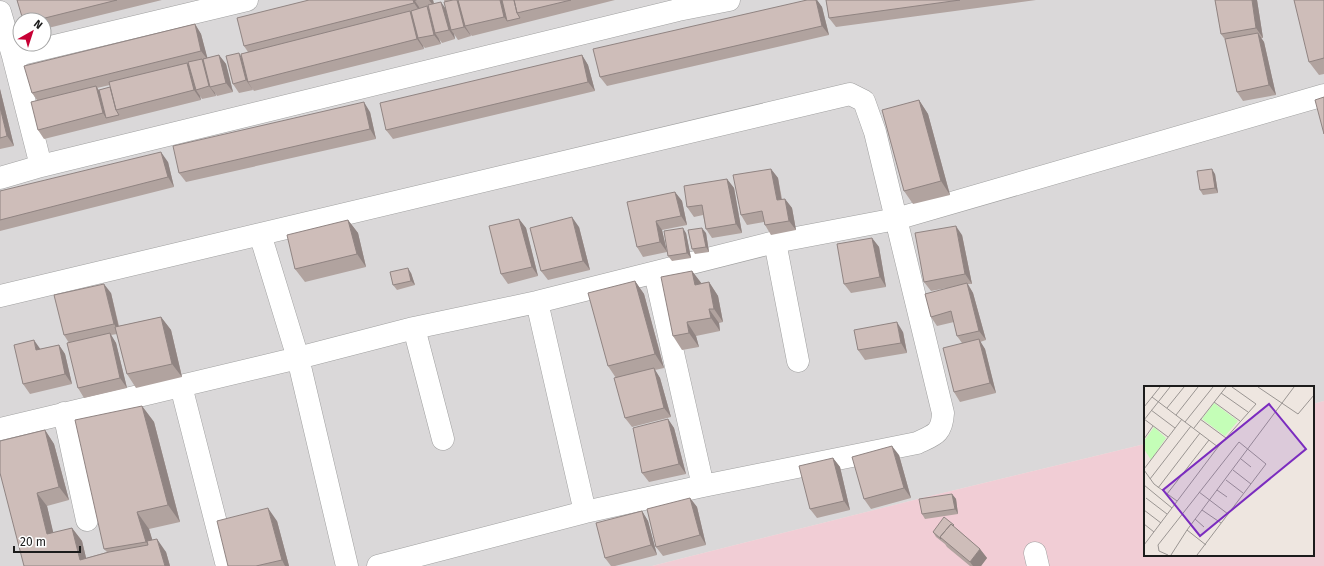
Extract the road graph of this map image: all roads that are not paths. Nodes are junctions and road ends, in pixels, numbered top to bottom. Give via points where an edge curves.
1 (247, 0) edge
2 (729, 0) edge
3 (677, 5) edge
4 (0, 12) edge
5 (13, 56) junction
6 (1324, 95) edge
7 (41, 166) junction
8 (0, 178) edge
9 (896, 219) junction
10 (260, 234) junction
11 (775, 242) junction
12 (655, 273) junction
13 (0, 296) edge
14 (538, 302) junction
15 (414, 328) junction
16 (298, 358) junction
17 (798, 361) dead end
18 (181, 386) junction
19 (64, 413) junction
20 (0, 429) edge
21 (443, 439) dead end
22 (703, 486) junction
23 (585, 512) junction
24 (87, 520) dead end
25 (227, 566) edge
26 (347, 566) edge
27 (378, 566) edge

1 - 5 street
2 - 3 street
3 - 7 street
4 - 5 street
5 - 7 street
6 - 9 street
7 - 8 street
9 - 10 street via 869,114 864,101 850,94
9 - 11 street
9 - 22 street via 943,413 942,425 933,436 917,443
10 - 13 street
10 - 16 street
11 - 12 street
11 - 17 street
12 - 14 street
12 - 22 street
14 - 15 street
14 - 23 street
15 - 16 street
15 - 21 street
16 - 18 street
16 - 26 street
18 - 19 street
18 - 25 street
19 - 20 street
19 - 24 street
22 - 23 street
23 - 27 street

